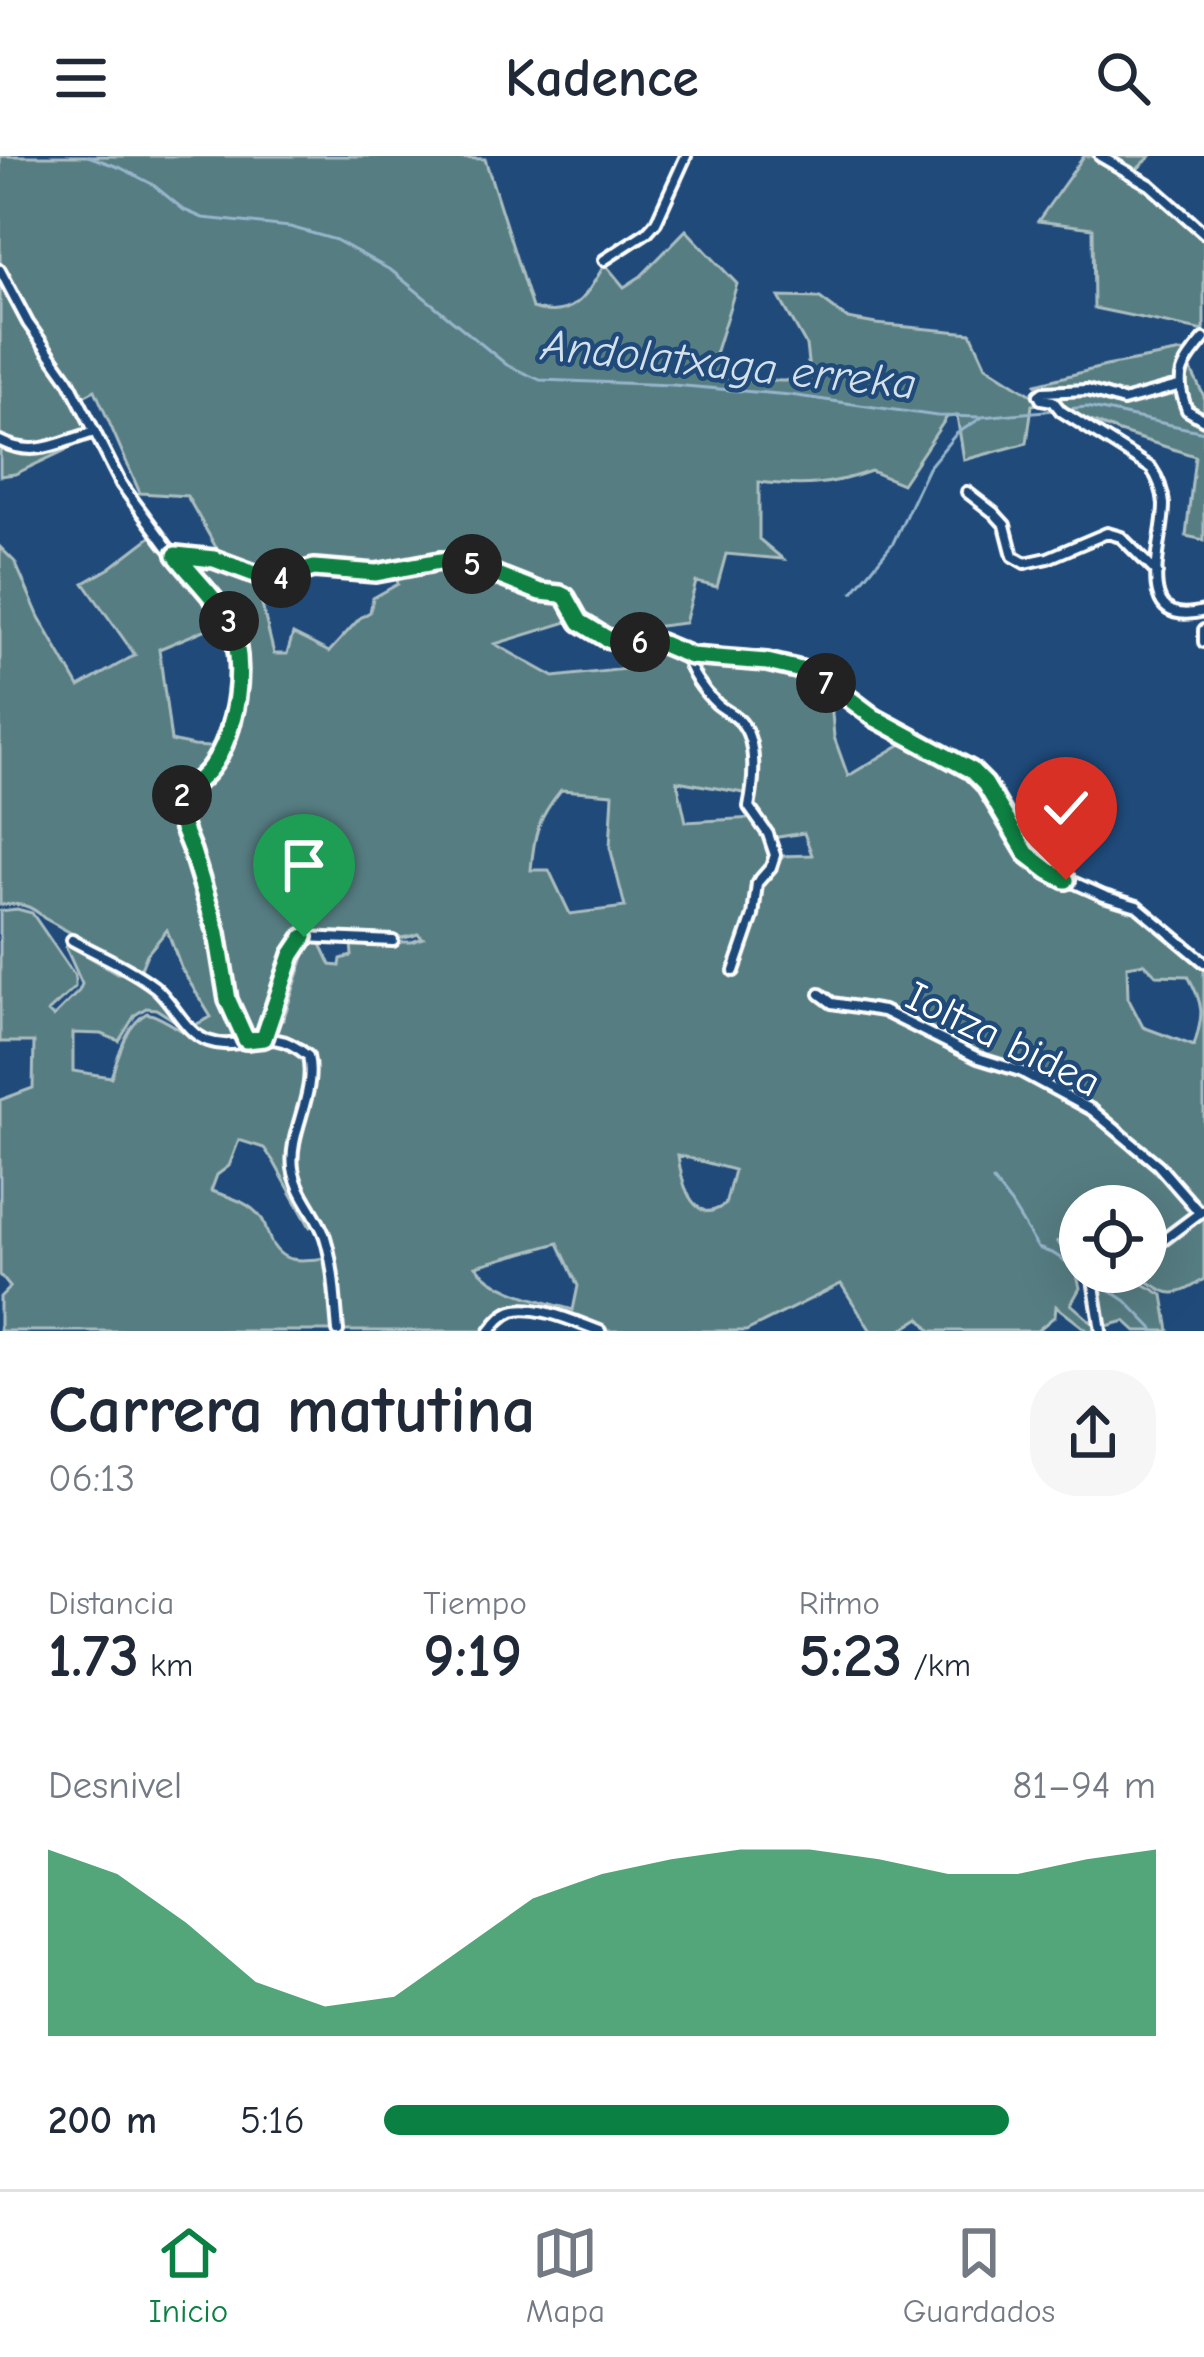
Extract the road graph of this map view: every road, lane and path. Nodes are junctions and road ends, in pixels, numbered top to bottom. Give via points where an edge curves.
1 (686, 156) edge
2 (1100, 156) edge
3 (1204, 233) edge
4 (604, 260) dead end
5 (0, 270) edge
6 (1204, 339) edge
7 (1178, 386) junction
8 (1204, 420) edge
9 (95, 432) junction
10 (0, 441) edge
11 (967, 492) dead end
12 (178, 558) junction
13 (1157, 573) junction
14 (1204, 611) edge
15 (1204, 630) edge
16 (1204, 642) edge
17 (687, 656) junction
18 (72, 940) dead end
19 (393, 941) dead end
20 (1204, 962) edge
21 (734, 971) dead end
22 (820, 994) dead end
23 (264, 1038) junction
24 (246, 1040) junction
25 (1202, 1212) edge
26 (1167, 1238) edge
27 (1095, 1293) edge
28 (338, 1331) edge
29 (490, 1331) edge
30 (600, 1331) edge
31 (1101, 1331) edge

1 - 4 street via 656,222
2 - 3 street via 1150,185
5 - 9 street
6 - 7 street
7 - 8 street via 1186,410
7 - 13 street via 1123,401 1087,390 1039,395 1156,476 1164,503
9 - 10 street via 29,451
9 - 12 street via 121,484
11 - 13 street via 1005,525 1013,556 1025,562 1107,533
12 - 17 street via 280,578 314,568 376,573 464,562 566,597 580,622 606,638 660,643
12 - 24 street via 229,620 240,662 225,740 175,809
13 - 14 street via 1164,607
15 - 16 street
17 - 20 street via 767,662 824,682 971,770 1032,860 1137,906
17 - 21 street via 706,692 746,729 749,807 775,850 757,883
18 - 24 street via 156,988 201,1038
19 - 23 street via 304,937
22 - 25 street, Ioltza bidea via 832,1004 883,1011 1092,1110
23 - 24 street
23 - 28 street via 295,1046 310,1063 292,1161 325,1238
25 - 26 street, Ioltza bidea
27 - 31 street
29 - 30 street via 519,1309

